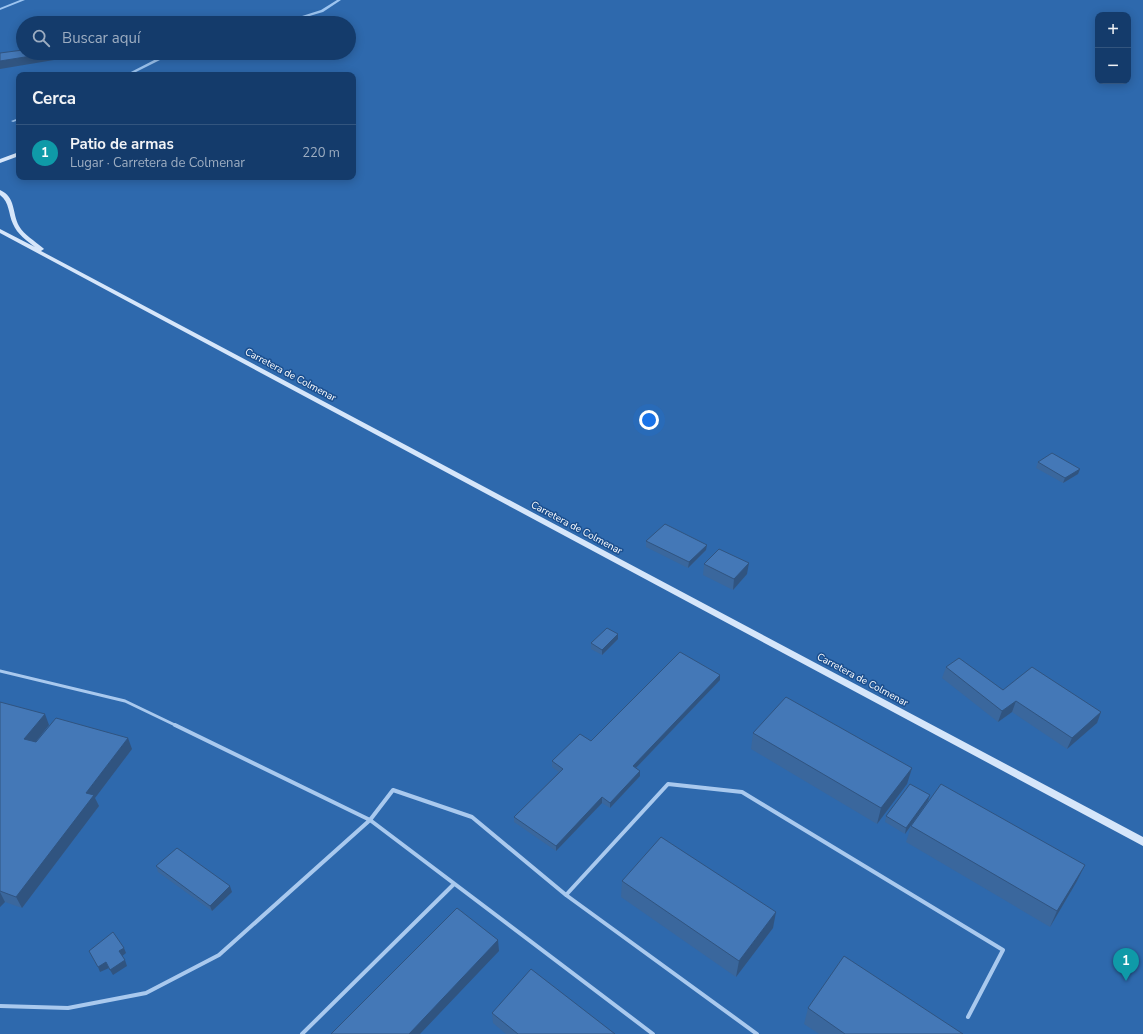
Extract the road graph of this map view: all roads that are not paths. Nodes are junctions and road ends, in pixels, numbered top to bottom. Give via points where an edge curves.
1 (16, 155) edge
2 (0, 161) edge
3 (0, 192) edge
4 (0, 231) edge
5 (56, 261) junction
6 (0, 671) edge
7 (370, 820) junction
8 (1143, 842) edge
9 (454, 884) junction
10 (566, 895) junction
11 (0, 1006) edge
12 (968, 1017) dead end
13 (302, 1034) edge
14 (653, 1034) edge
15 (757, 1034) edge

1 - 2 street
3 - 5 street via 12,204 19,230
4 - 5 street, Carretera de Colmenar
5 - 8 street, Carretera de Colmenar
6 - 7 lane via 125,701
7 - 9 lane
7 - 10 lane via 393,790 472,817
7 - 11 lane via 219,955 146,993 68,1008
9 - 13 lane
9 - 14 lane
10 - 12 lane via 668,784 742,792 1003,950
10 - 15 lane

